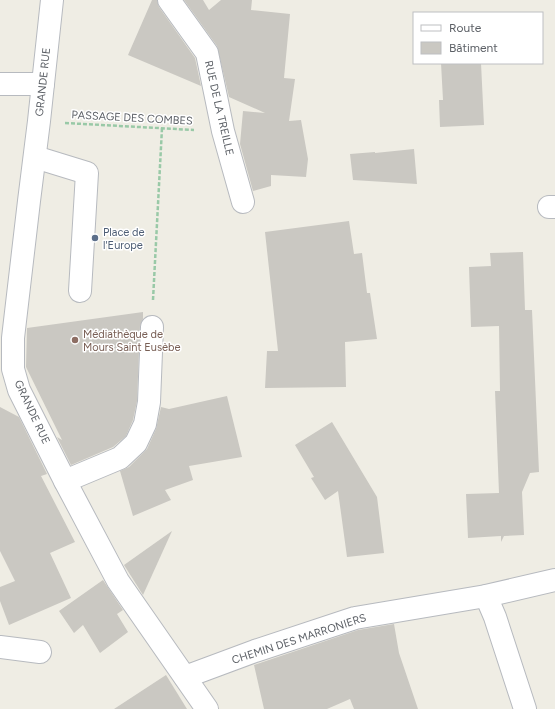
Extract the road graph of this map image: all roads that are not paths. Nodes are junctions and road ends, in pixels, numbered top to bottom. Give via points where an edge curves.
1 (52, 0) edge
2 (169, 0) edge
3 (0, 84) edge
4 (43, 84) junction
5 (35, 157) junction
6 (243, 202) dead end
7 (80, 291) dead end
8 (152, 327) road end
9 (6, 370) edge
10 (65, 480) junction
11 (555, 580) edge
12 (486, 596) junction
13 (0, 647) edge
14 (40, 652) dead end
15 (185, 677) junction
16 (207, 709) edge
17 (526, 709) edge

1 - 4 street, GRANDE RUE
2 - 6 street, RUE DE LA TREILLE via 207,53 223,131
3 - 4 street
4 - 5 street, GRANDE RUE
5 - 7 street via 87,173
5 - 9 street, GRANDE RUE via 13,338
8 - 10 street via 149,402 145,424 136,443 120,458
9 - 10 street, GRANDE RUE via 19,390
10 - 15 street, GRANDE RUE via 118,581
11 - 12 street, CHEMIN DES MARRONIERS
12 - 15 street, CHEMIN DES MARRONIERS via 355,618
12 - 17 street
13 - 14 street
15 - 16 street, GRANDE RUE

